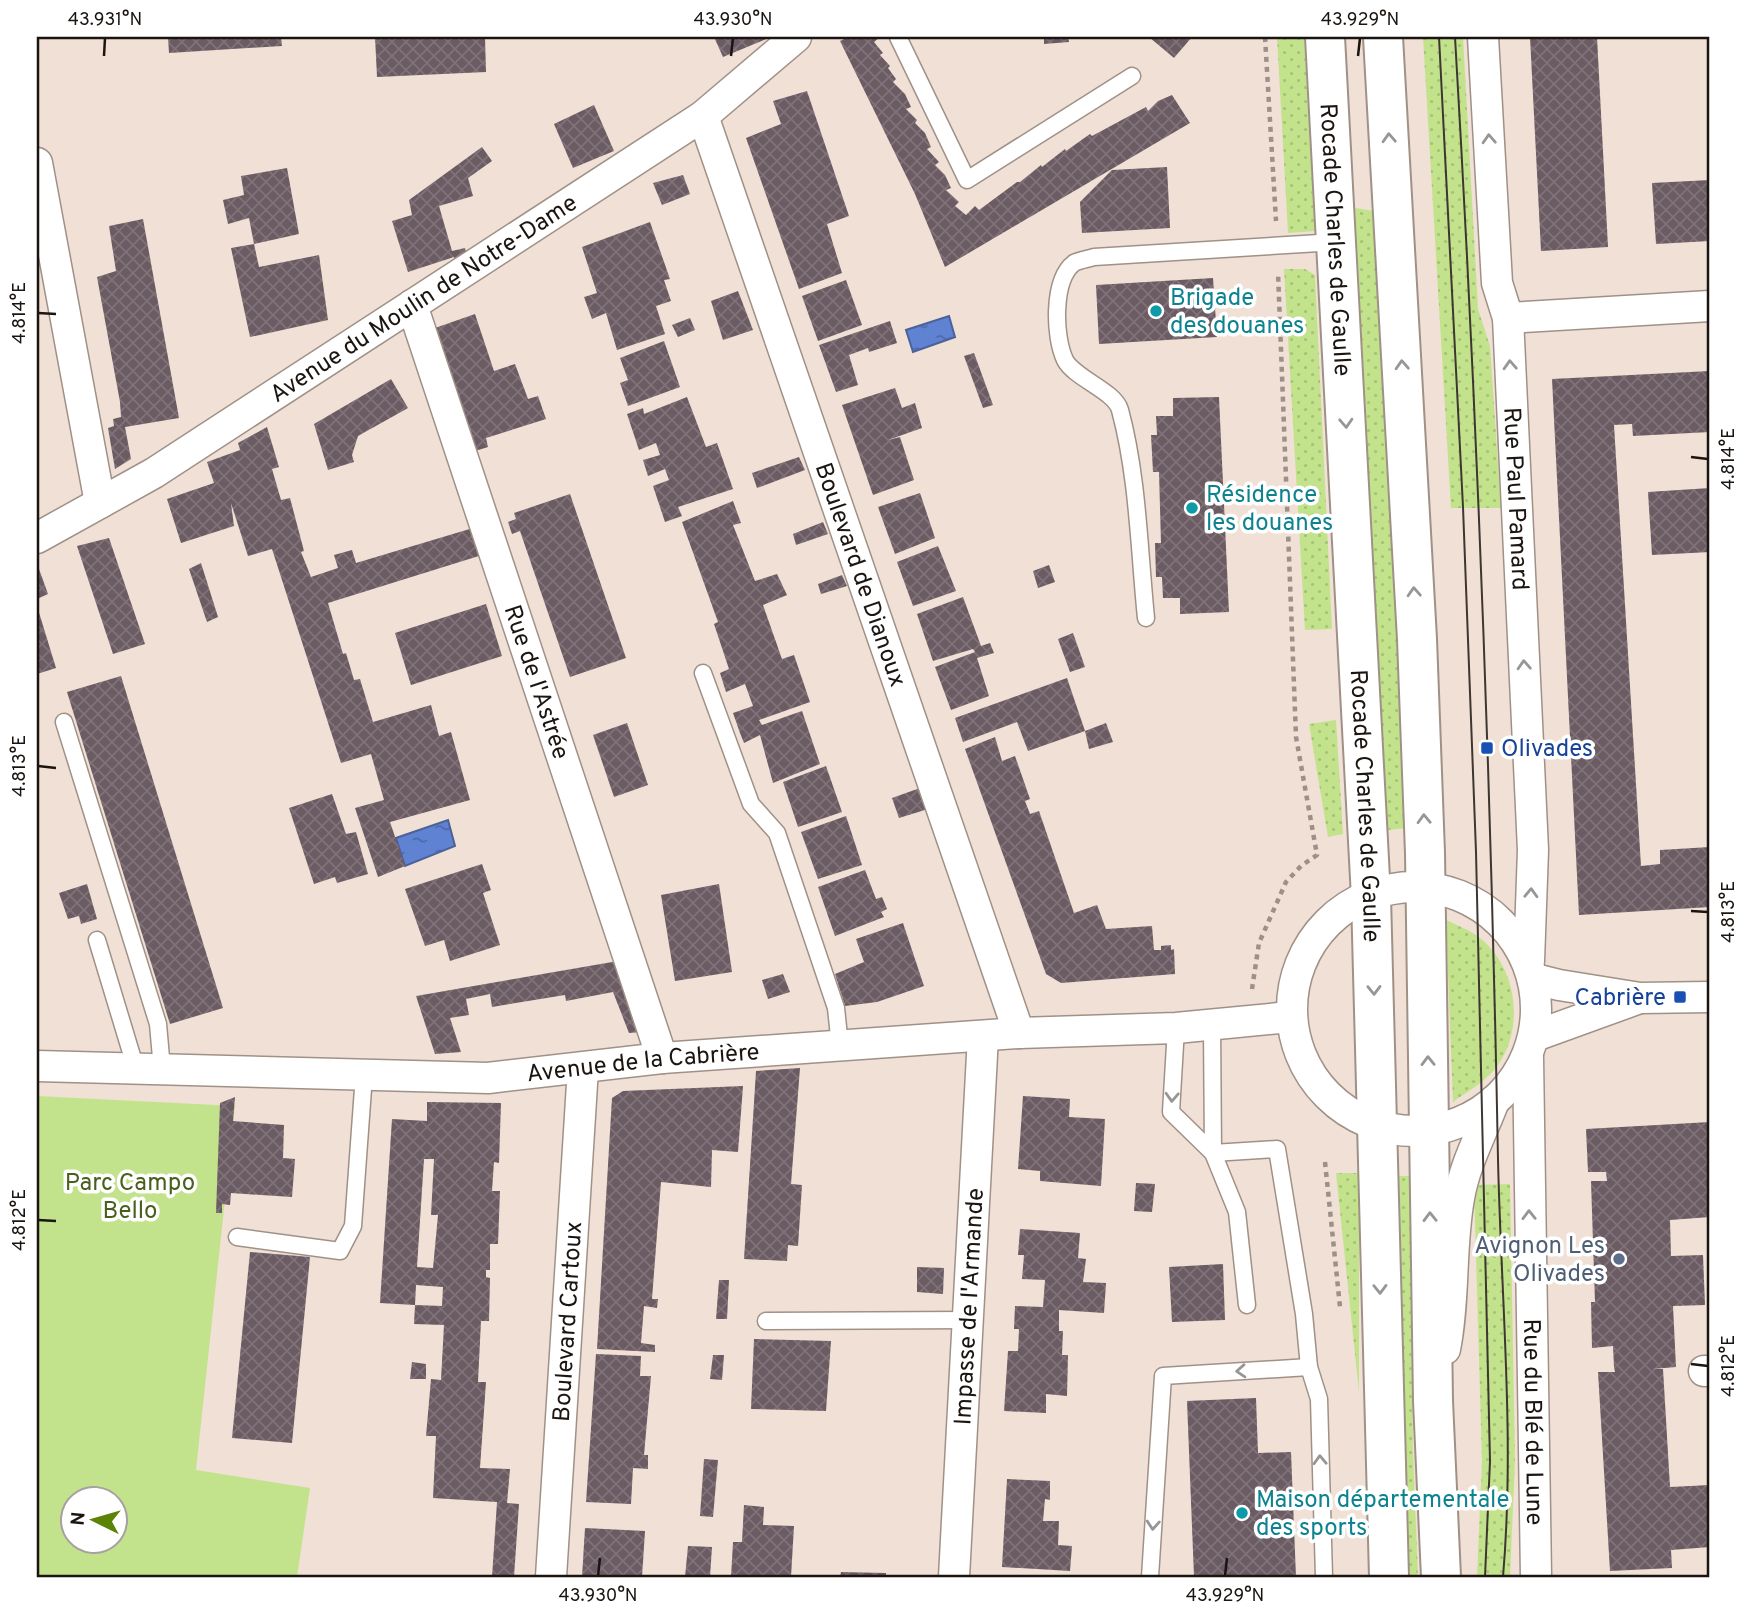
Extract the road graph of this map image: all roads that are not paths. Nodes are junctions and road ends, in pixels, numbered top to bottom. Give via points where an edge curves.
1 (796, 37) edge
2 (898, 37) edge
3 (1325, 37) edge
4 (1383, 37) edge
5 (1483, 37) edge
6 (1132, 76) dead end
7 (703, 116) junction
8 (37, 163) edge
9 (1336, 242) junction
10 (412, 305) junction
11 (1710, 306) edge
12 (1508, 318) junction
13 (100, 503) junction
14 (37, 538) edge
15 (1146, 618) dead end
16 (703, 673) dead end
17 (64, 722) dead end
18 (1425, 887) junction
19 (1371, 897) junction
20 (97, 940) dead end
21 (1532, 970) junction
22 (1710, 997) edge
23 (1640, 998) junction
24 (1290, 1017) junction
25 (1212, 1026) junction
26 (1176, 1028) junction
27 (1019, 1033) junction
28 (984, 1036) junction
29 (840, 1046) junction
30 (1532, 1047) junction
31 (662, 1058) junction
32 (37, 1066) edge
33 (583, 1068) junction
34 (149, 1069) junction
35 (364, 1075) junction
36 (1494, 1101) junction
37 (1377, 1123) junction
38 (1429, 1129) junction
39 (1213, 1153) junction
40 (237, 1237) dead end
41 (1247, 1305) dead end
42 (969, 1320) junction
43 (766, 1321) dead end
44 (1309, 1367) junction
45 (1433, 1401) junction
46 (551, 1577) edge
47 (954, 1577) edge
48 (1150, 1577) edge
49 (1324, 1577) edge
50 (1389, 1577) edge
51 (1441, 1577) edge
52 (1536, 1577) edge

1 - 7 street, Avenue du Moulin de Notre-Dame
2 - 6 lane via 967,180
3 - 9 main road, Rocade Charles de Gaulle
18 -> 4 main road via 1417,639
12 -> 5 street, Rue Paul Pamard via 1497,283
7 - 10 street, Avenue du Moulin de Notre-Dame
7 - 27 street, Boulevard de Dianoux
8 - 13 street
9 - 15 lane via 1094,257 1075,262 1063,276 1058,332 1066,361 1119,406 1131,464
9 -> 19 main road, Rocade Charles de Gaulle
10 - 13 street, Avenue du Moulin de Notre-Dame via 154,473
10 - 31 street, Rue de l'Astrée
11 - 12 street
21 -> 12 street, Rue Paul Pamard via 1533,850
13 - 14 street, Avenue du Moulin de Notre-Dame
16 - 29 lane via 751,804 777,833 836,1008
17 - 34 lane via 158,1024
18 - 19 street
18 - 21 street via 1451,892 1493,914 1514,935
38 -> 18 main road
19 - 24 street via 1324,928 1306,951 1294,982
19 -> 37 main road, Rocade Charles de Gaulle
20 - 34 lane
21 - 23 street via 1559,985
21 - 30 street, Rue Paul Pamard via 1539,1000
22 - 23 street
23 - 30 street
24 - 25 street, Avenue de la Cabrière
24 - 37 street via 1294,1047 1307,1077 1324,1096 1352,1115
25 - 26 street, Avenue de la Cabrière
25 - 39 lane
26 - 27 street, Avenue de la Cabrière
26 -> 39 lane via 1171,1112
27 - 28 street, Avenue de la Cabrière
28 - 29 street, Avenue de la Cabrière
28 - 42 street, Impasse de l'Armande
29 - 31 street, Avenue de la Cabrière
30 - 36 street via 1516,1079
52 -> 30 street, Rue du Blé de Lune
31 - 33 street, Avenue de la Cabrière
32 - 34 street, Avenue de la Cabrière
33 - 35 street, Avenue de la Cabrière via 488,1078
33 - 46 street, Boulevard Cartoux
34 - 35 street, Avenue de la Cabrière
35 - 40 lane via 353,1226 340,1251
36 - 38 street via 1458,1123
36 - 45 street via 1468,1162 1459,1197 1450,1323
37 - 38 street
37 -> 50 main road, Rocade Charles de Gaulle
45 -> 38 main road
39 - 41 lane via 1237,1212
39 - 44 lane via 1277,1149
42 - 43 lane
42 - 47 street, Impasse de l'Armande
44 -> 48 lane via 1163,1376
49 -> 44 lane via 1319,1399
45 - 51 main road

